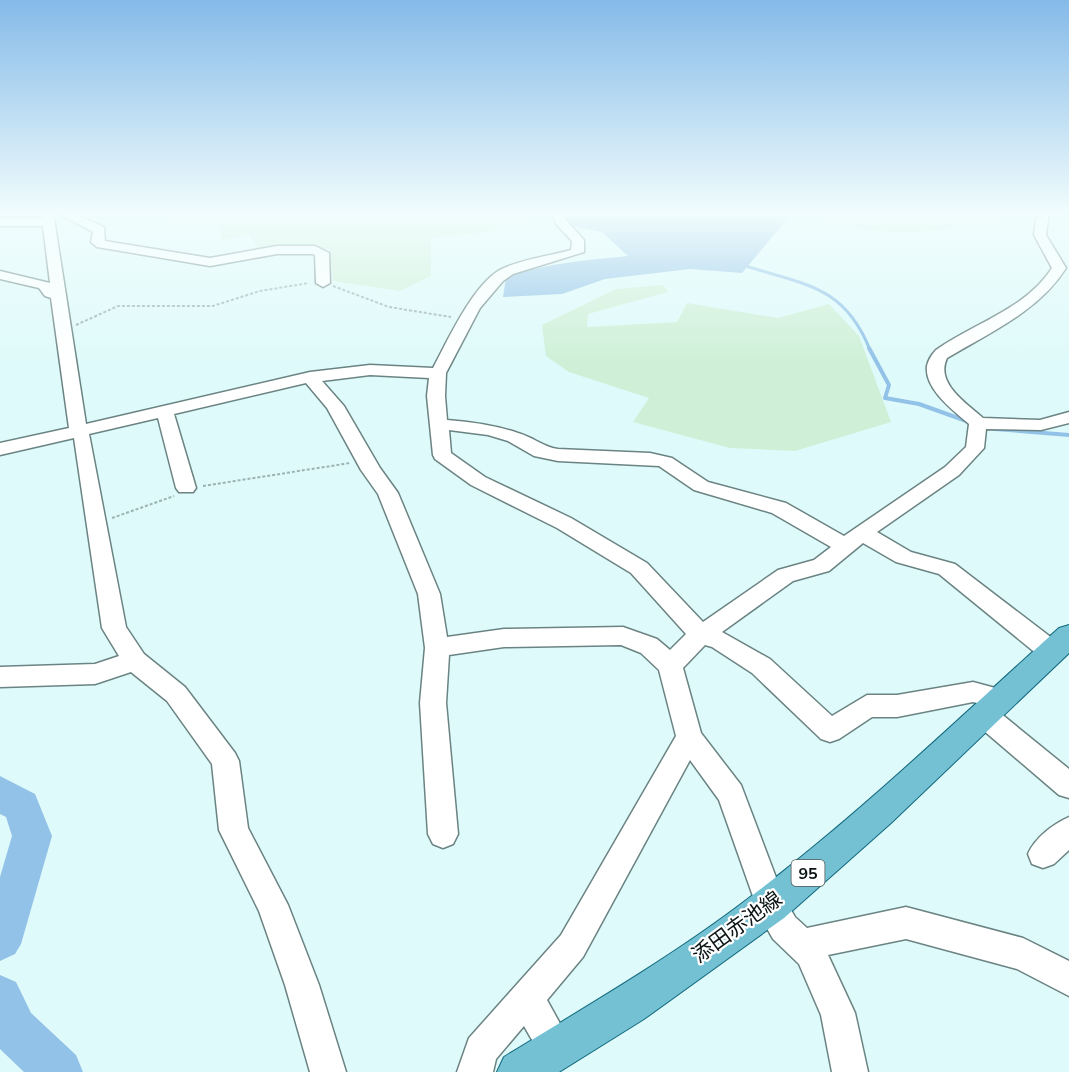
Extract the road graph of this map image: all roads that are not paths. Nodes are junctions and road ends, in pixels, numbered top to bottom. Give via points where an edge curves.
1 (54, 262) edge
2 (322, 262) edge
3 (541, 262) edge
4 (1064, 269) edge
5 (0, 275) edge
6 (323, 283) road end
7 (59, 296) junction
8 (438, 373) junction
9 (310, 377) junction
10 (165, 412) junction
11 (1069, 417) edge
12 (978, 423) junction
13 (440, 424) junction
14 (78, 430) junction
15 (0, 449) edge
16 (186, 491) road end
17 (854, 539) junction
18 (701, 635) junction
19 (1061, 644) edge
20 (436, 648) junction
21 (135, 661) junction
22 (670, 665) junction
23 (0, 677) edge
24 (993, 707) junction
25 (689, 737) junction
26 (1069, 786) edge
27 (1069, 831) edge
28 (443, 834) dead end
29 (1043, 854) dead end
30 (771, 905) junction
31 (802, 945) junction
32 (1069, 979) edge
33 (527, 997) junction
34 (556, 1049) junction
35 (328, 1072) edge
36 (475, 1072) edge
37 (519, 1072) edge
38 (850, 1072) edge

1 - 7 street
2 - 6 street
3 - 8 street via 508,271 484,293 465,320
4 - 12 street via 1015,310 934,362 946,394
5 - 7 street via 44,285
7 - 14 street
8 - 9 street via 370,370
8 - 13 street
9 - 10 street
9 - 20 street via 336,406 388,493 429,594
10 - 14 street
10 - 16 street
11 - 12 street via 1041,425
12 - 17 street via 975,448 952,471
13 - 17 street via 489,430 558,455 664,462 701,486 779,508
13 - 18 street via 442,455 478,482 564,523 639,568
14 - 15 street
14 - 21 street via 83,438 114,628
17 - 18 street via 821,566 786,575
17 - 19 street via 947,569
18 - 22 street
18 - 24 street via 720,641 761,666 830,731 867,706 897,706 974,692
19 - 24 main road, 添田赤池線 / 95
20 - 22 street via 504,638 623,636 649,646
20 - 28 street via 433,703
21 - 23 street via 95,674
21 - 35 street via 176,694 225,761 234,830 272,905 302,985
22 - 25 street
24 - 26 street
24 - 30 main road, 添田赤池線 / 95
25 - 30 street via 731,794
25 - 33 street via 572,946
27 - 29 street
30 - 31 street via 784,927
30 - 34 main road, 添田赤池線 / 95 via 629,1004
31 - 32 street via 906,923 1023,954
31 - 38 street via 810,952 838,1013
33 - 34 street
33 - 36 street via 481,1050
34 - 37 main road, 添田赤池線 / 95

